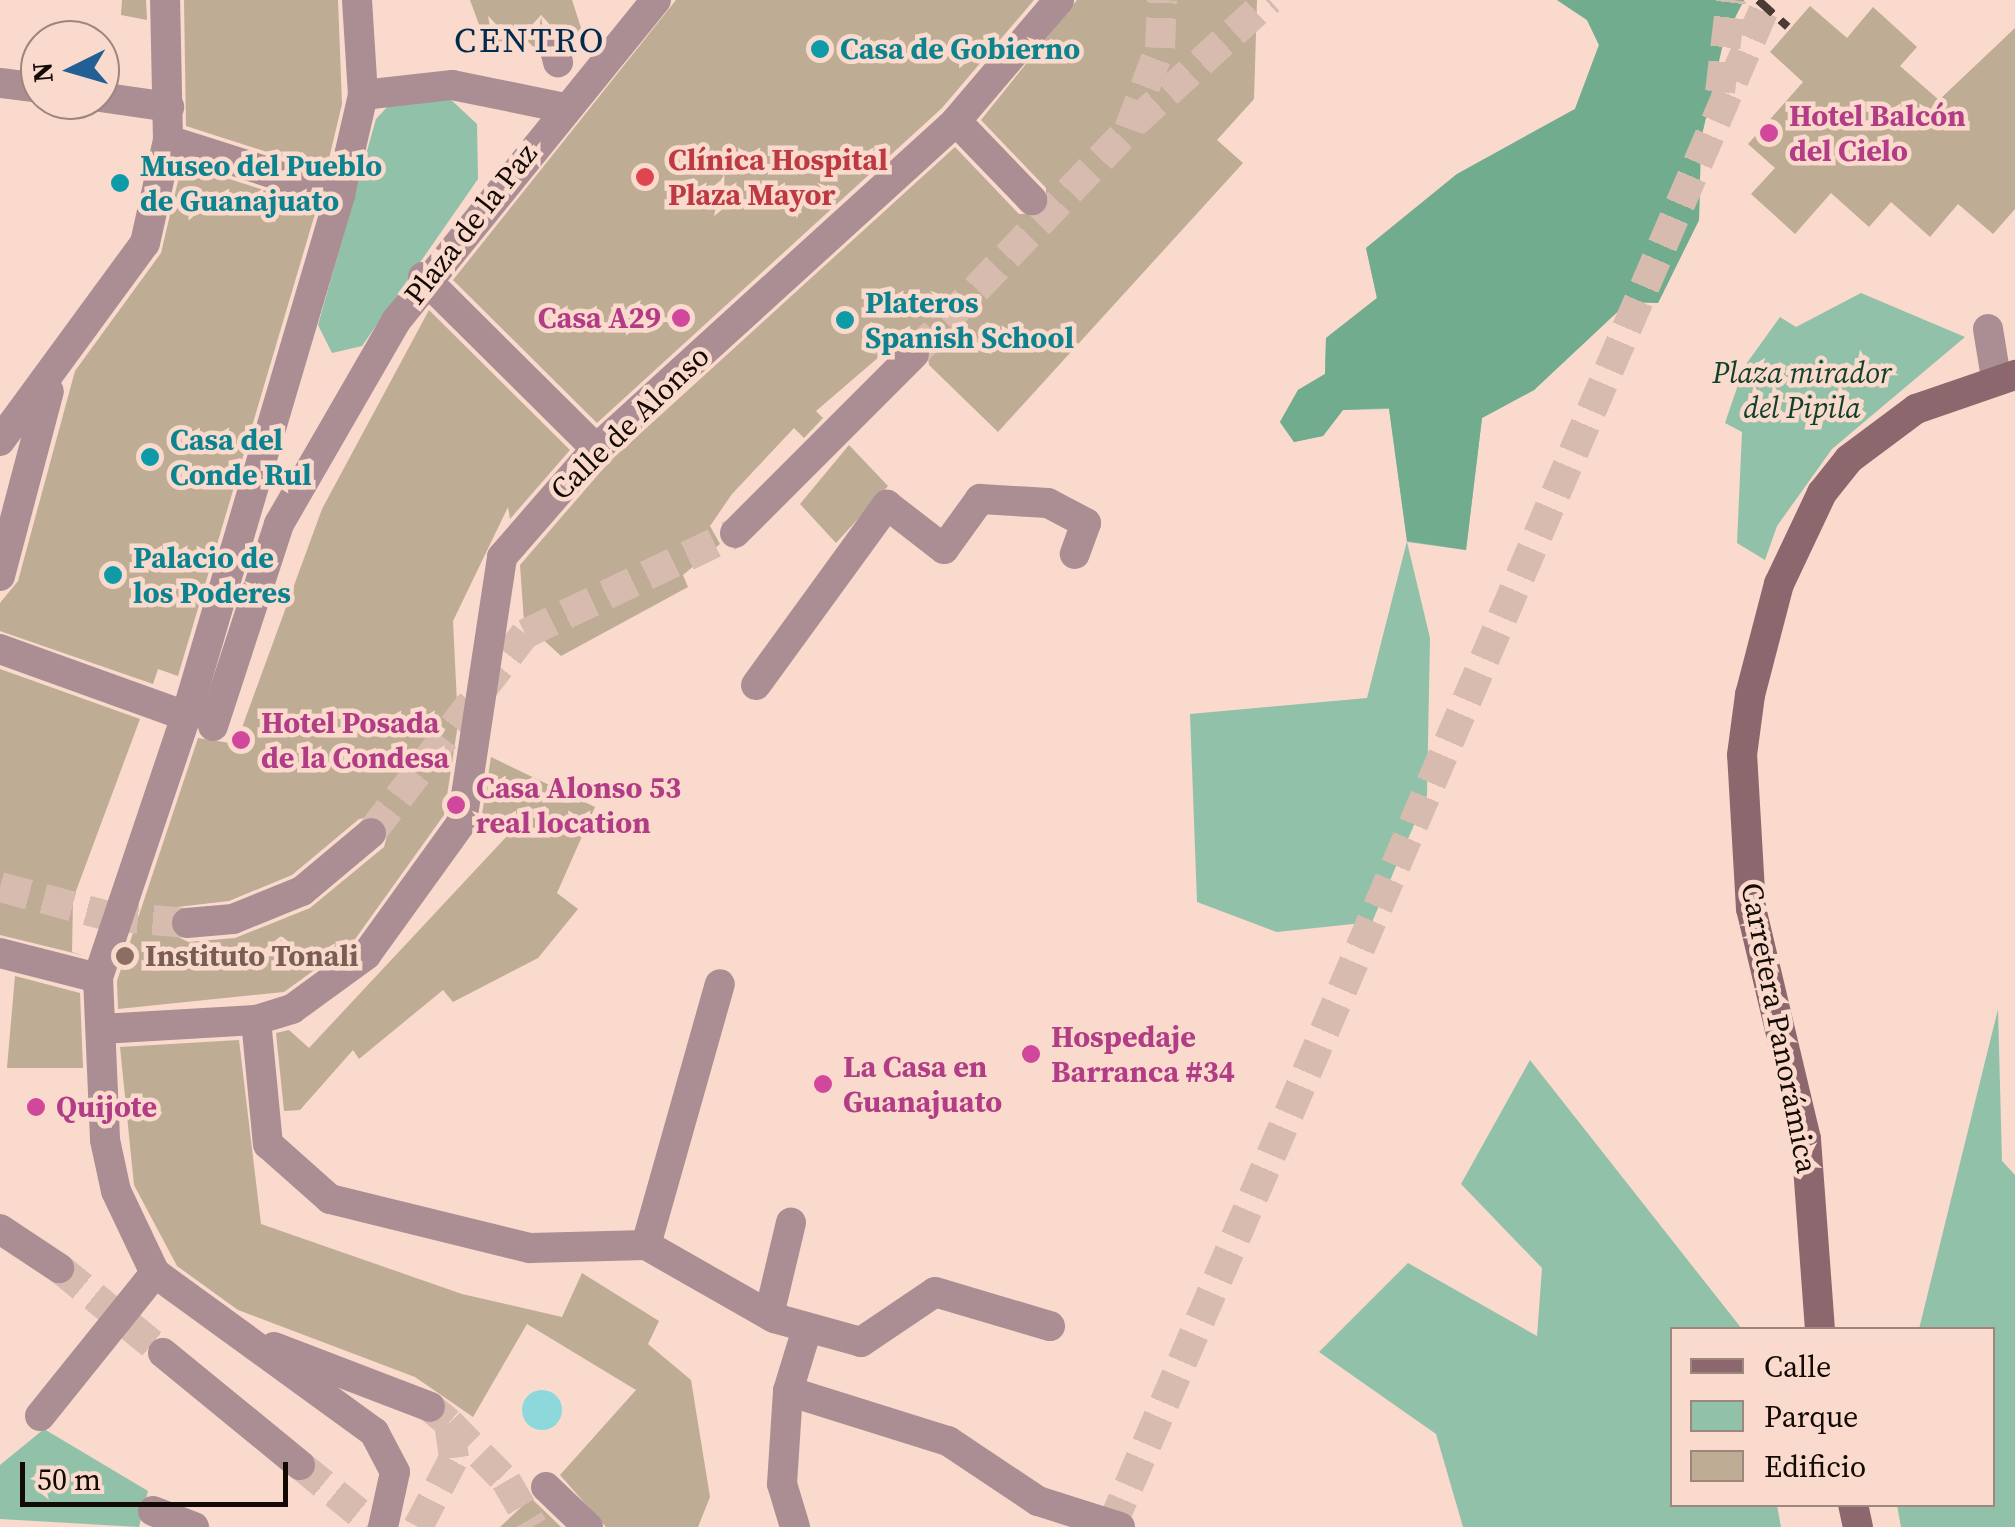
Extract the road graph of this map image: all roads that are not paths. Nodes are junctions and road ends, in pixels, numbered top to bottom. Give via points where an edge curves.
1 (165, 0) edge
2 (357, 0) edge
3 (656, 0) edge
4 (1059, 0) edge
5 (363, 95) junction
6 (120, 100) edge
7 (170, 107) junction
8 (565, 108) junction
9 (956, 121) junction
10 (168, 140) junction
11 (340, 195) junction
12 (1032, 200) dead end
13 (423, 277) junction
14 (1988, 329) dead end
15 (914, 354) tunnel mouth
16 (2006, 376) edge
17 (52, 380) junction
18 (0, 441) edge
19 (596, 449) junction
20 (735, 534) tunnel mouth
21 (1075, 554) dead end
22 (0, 576) edge
23 (0, 649) edge
24 (756, 685) dead end
25 (200, 721) junction
26 (370, 833) tunnel mouth
27 (187, 923) tunnel mouth
28 (0, 953) edge
29 (98, 978) junction
30 (720, 984) dead end
31 (256, 1020) junction
32 (100, 1030) junction
33 (791, 1222) dead end
34 (0, 1229) edge
35 (646, 1245) junction
36 (60, 1268) tunnel mouth
37 (155, 1272) junction
38 (768, 1315) junction
39 (1050, 1326) dead end
40 (1820, 1327) edge
41 (806, 1332) junction
42 (242, 1336) junction
43 (164, 1353) tunnel mouth
44 (788, 1391) junction
45 (430, 1407) tunnel mouth
46 (40, 1416) dead end
47 (300, 1465) tunnel mouth
48 (546, 1488) dead end
49 (153, 1511) dead end
50 (1032, 1514) edge
51 (194, 1527) edge
52 (383, 1527) edge
53 (588, 1527) edge
54 (795, 1527) edge
55 (1120, 1527) edge

1 - 7 street
2 - 5 street
3 - 8 street, Plaza de la Paz
4 - 9 street, Calle de Alonso
5 - 8 street via 452,85
5 - 11 street
6 - 7 street
7 - 10 street
8 - 13 street, Plaza de la Paz
9 - 12 street
9 - 19 street, Calle de Alonso
10 - 11 street
10 - 17 street via 145,243
11 - 25 street
13 - 19 street
13 - 25 street, Plaza de la Paz via 278,524
14 - 16 street
15 - 20 street
16 - 40 street, Carretera Panorámica via 1916,409 1849,459 1822,493 1779,584 1750,696 1742,774 1751,908 1806,1139
17 - 18 street
17 - 22 street
19 - 31 street, Calle de Alonso via 502,557 462,822 366,955 292,1009
21 - 24 street via 1086,524 1048,503 980,499 944,549 887,505
23 - 25 street
25 - 29 street
26 - 27 street via 302,892 233,919
28 - 29 street
29 - 32 street
30 - 35 street
31 - 32 street, Calle de Alonso
31 - 35 street via 268,1144 330,1198 530,1248
32 - 37 street via 116,1191
33 - 38 street
34 - 36 street
35 - 38 street
37 - 42 street
37 - 46 street
38 - 41 street
39 - 41 street via 935,1292 861,1342
41 - 44 street
42 - 45 street
42 - 52 street via 385,1446 396,1485
43 - 47 street
44 - 50 street via 948,1440
44 - 54 street via 782,1484
48 - 53 street
49 - 51 street
50 - 55 street

